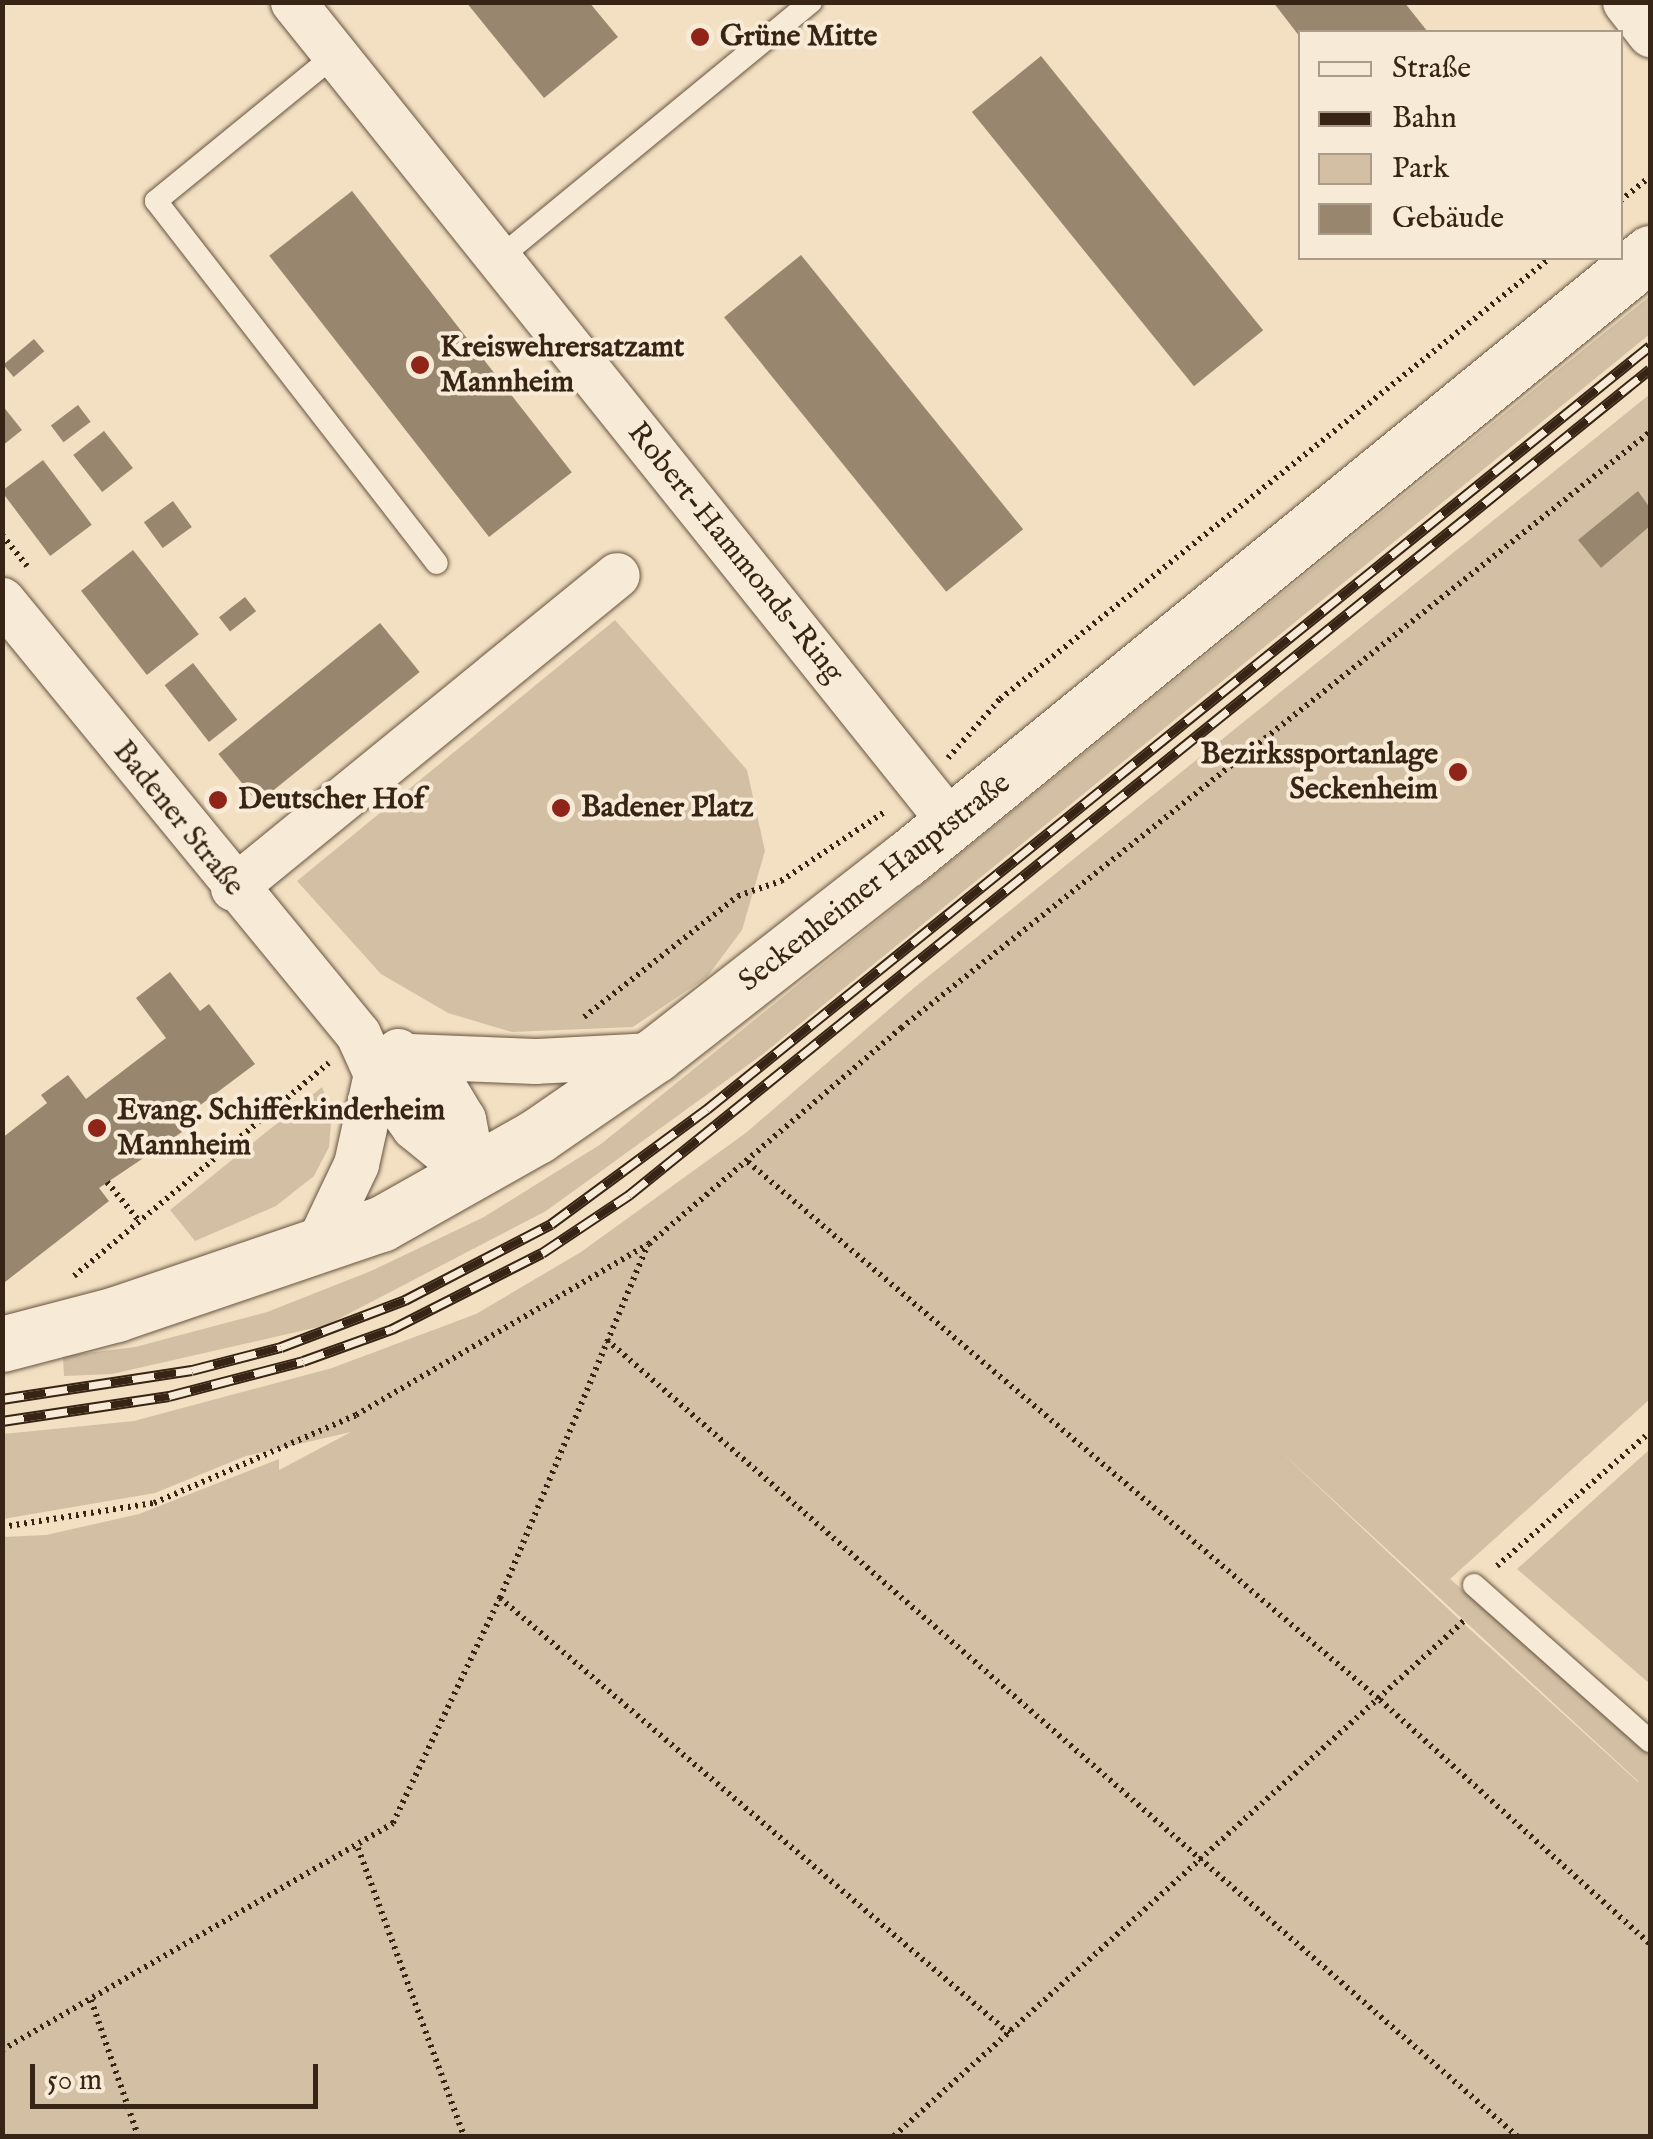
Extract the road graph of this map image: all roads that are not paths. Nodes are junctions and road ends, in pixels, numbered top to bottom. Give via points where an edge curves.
1 (294, 2) edge
2 (811, 2) edge
3 (1626, 2) edge
4 (1650, 34) edge
5 (335, 55) junction
6 (1650, 253) edge
7 (498, 258) junction
8 (436, 563) dead end
9 (617, 574) dead end
10 (3, 601) edge
11 (936, 805) junction
12 (233, 888) junction
13 (381, 1054) junction
14 (654, 1055) junction
15 (474, 1176) junction
16 (316, 1248) junction
17 (2, 1344) edge
18 (1481, 1594) road end
19 (1650, 1741) edge

1 - 5 street, Robert-Hammonds-Ring
2 - 7 lane
3 - 4 street
5 - 7 street, Robert-Hammonds-Ring
5 - 8 lane via 156,201
6 - 11 main road, Seckenheimer Hauptstraße
7 - 11 street, Robert-Hammonds-Ring
9 - 12 street
10 - 12 street, Badener Straße
11 - 14 main road, Seckenheimer Hauptstraße
12 - 13 street, Badener Straße
13 - 14 street via 535,1061
13 - 15 street, Badener Straße via 446,1091 462,1120
13 - 16 street via 356,1164
14 - 15 main road, Seckenheimer Hauptstraße
15 - 16 main road, Seckenheimer Hauptstraße via 381,1224
16 - 17 main road, Seckenheimer Hauptstraße
18 - 19 lane

